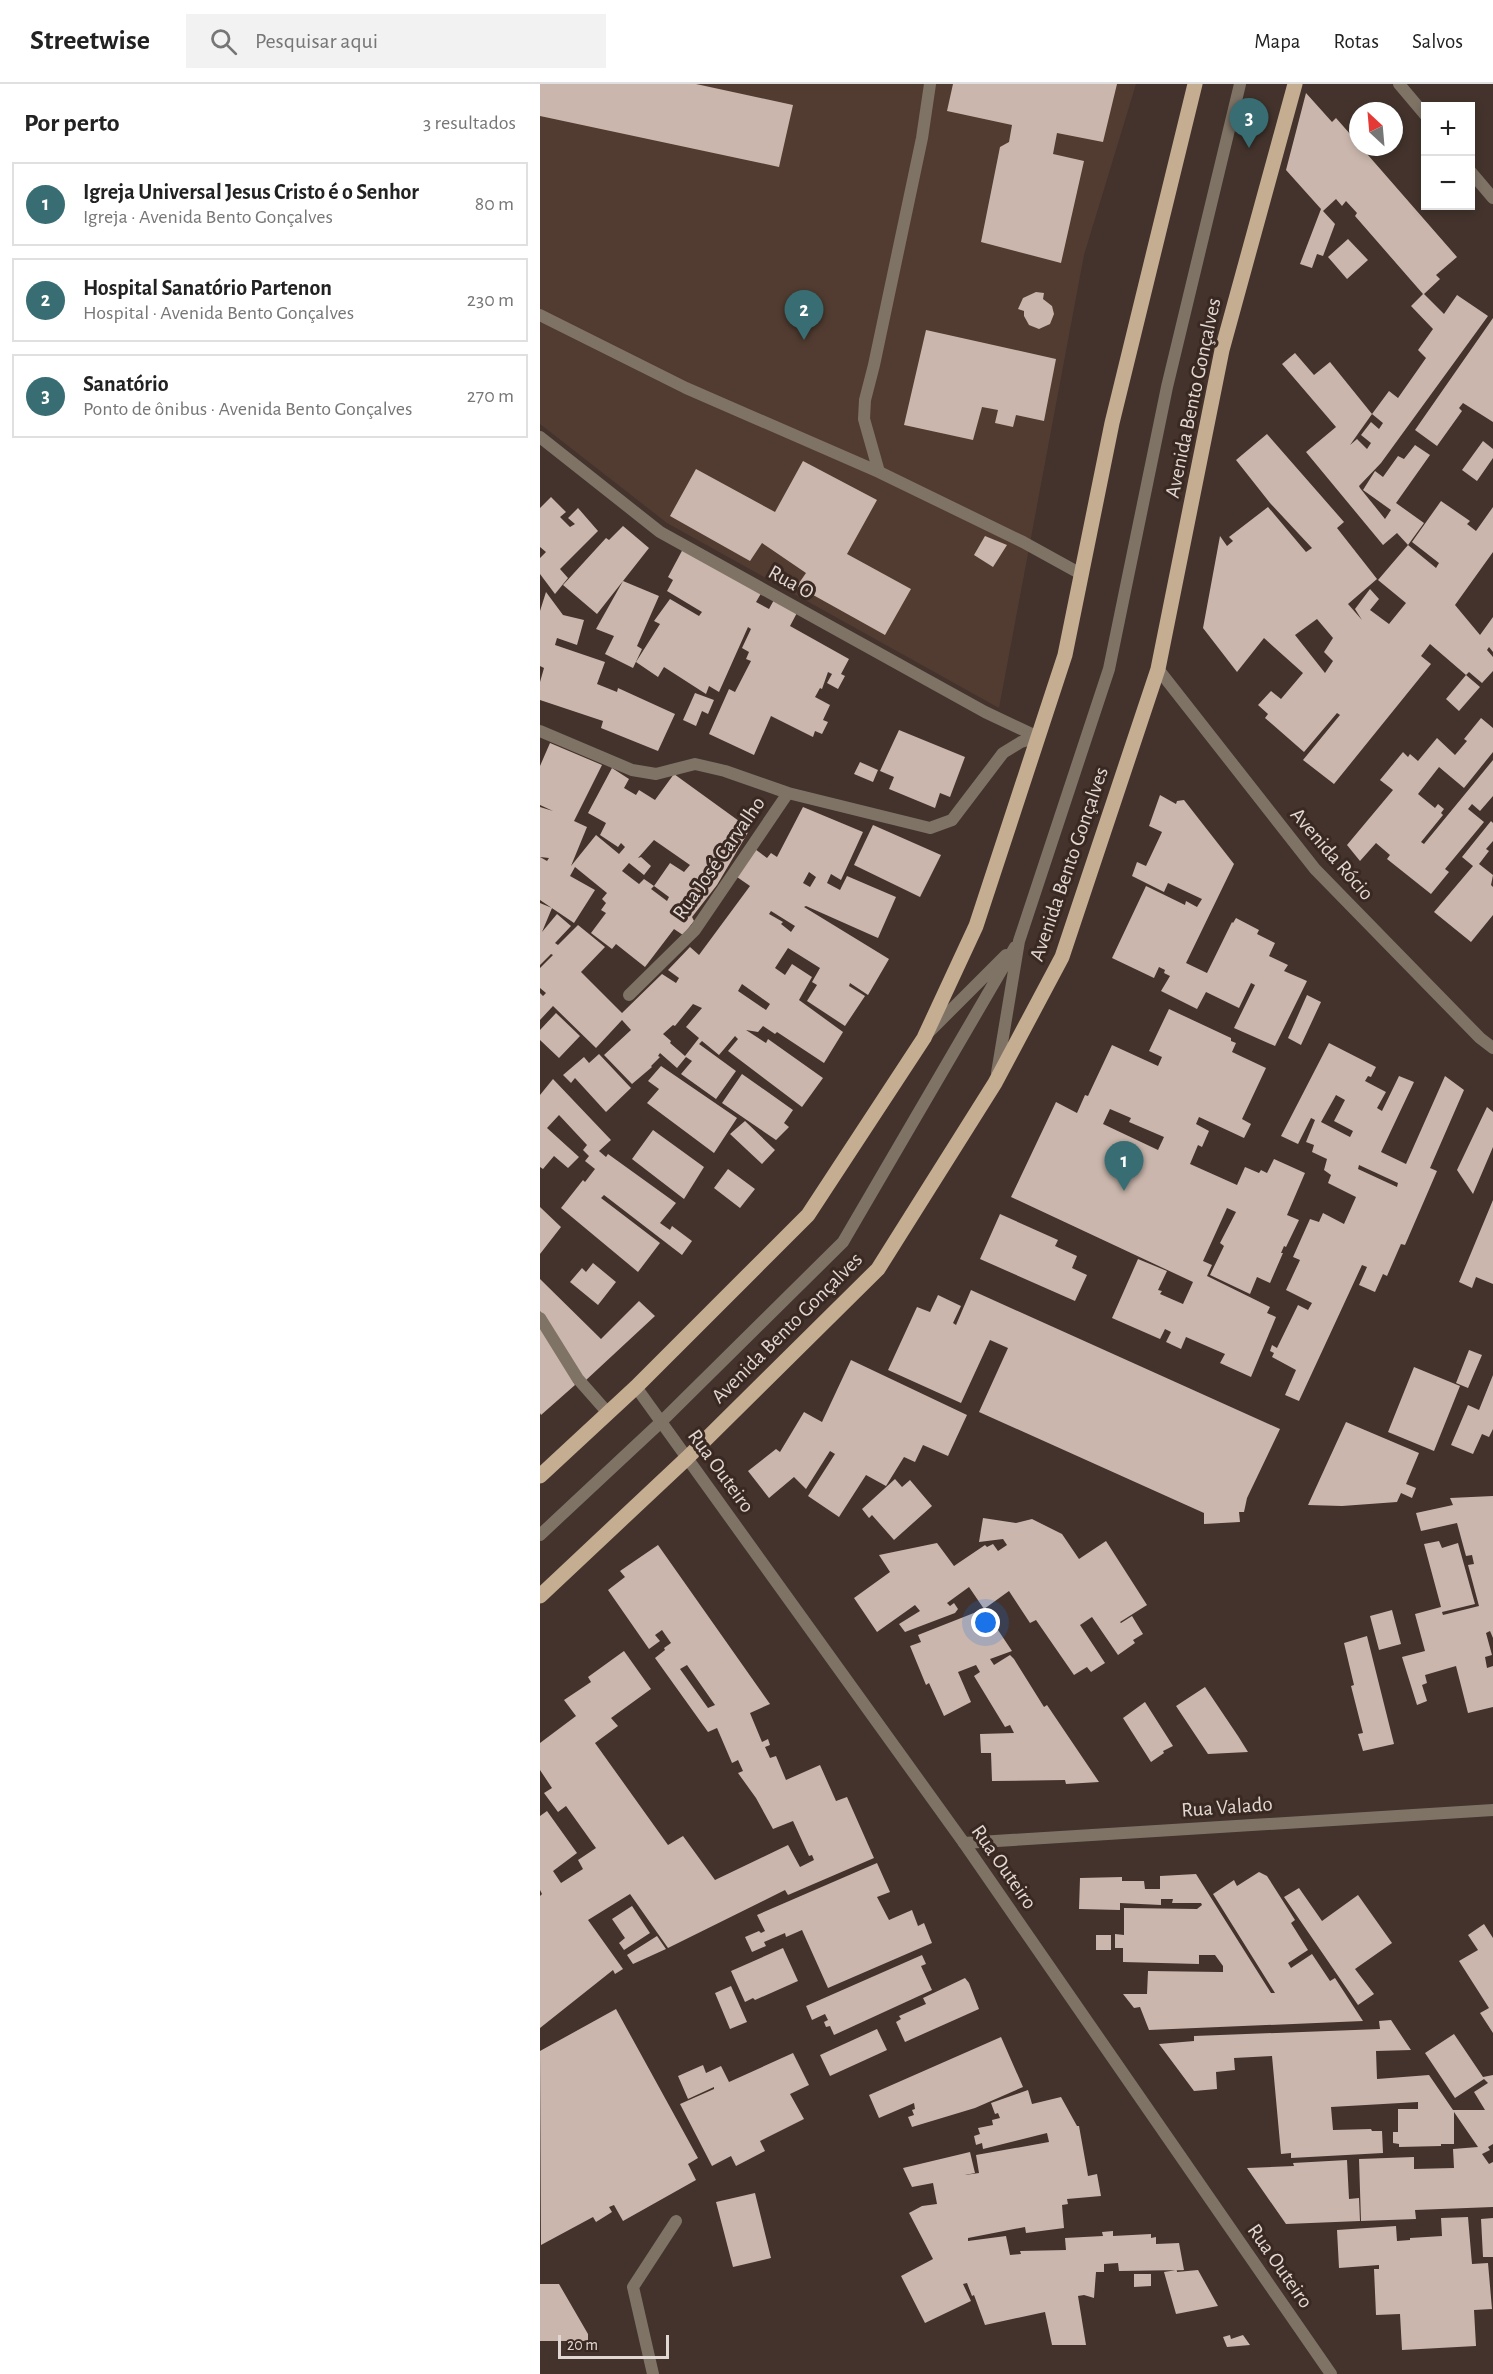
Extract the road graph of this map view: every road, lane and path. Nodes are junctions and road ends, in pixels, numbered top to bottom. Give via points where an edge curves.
1 (930, 84) edge
2 (1195, 84) edge
3 (1240, 84) edge
4 (1295, 84) edge
5 (1399, 84) edge
6 (1421, 111) edge
7 (1475, 177) edge
8 (1493, 198) edge
9 (540, 315) edge
10 (540, 437) edge
11 (879, 472) junction
12 (1081, 574) junction
13 (1158, 669) junction
14 (540, 731) edge
15 (1038, 737) junction
16 (788, 793) junction
17 (1019, 941) junction
18 (629, 995) dead end
19 (924, 1038) junction
20 (1493, 1048) edge
21 (995, 1083) junction
22 (540, 1318) edge
23 (636, 1387) junction
24 (608, 1413) junction
25 (661, 1422) junction
26 (687, 1458) junction
27 (540, 1476) edge
28 (540, 1535) edge
29 (540, 1596) edge
30 (1493, 1810) edge
31 (964, 1843) junction
32 (676, 2221) dead end
33 (652, 2374) edge
34 (1331, 2374) edge

1 - 11 street via 922,138 865,399 864,418
2 - 12 main road via 1112,423
3 - 17 street via 1167,387 1109,669
4 - 13 main road, Avenida Bento Gonçalves via 1222,350
5 - 6 street
7 - 8 street
9 - 11 street via 686,388
10 - 15 street, Rua O via 660,532
11 - 12 street
12 - 15 main road via 1065,655
13 - 20 street, Avenida Rócio via 1315,869
13 - 21 main road, Avenida Bento Gonçalves via 1062,957
14 - 16 street via 632,770 656,774 695,764
15 - 16 street via 1003,753 952,820 930,828
15 - 19 main road via 976,926
16 - 18 street, Rua José Carvalho via 695,930
17 - 19 street
17 - 21 street
17 - 25 street via 843,1242
19 - 23 main road via 808,1215
21 - 26 main road, Avenida Bento Gonçalves via 878,1269
22 - 24 street via 578,1379
23 - 24 main road
23 - 25 street, Rua Outeiro
24 - 27 main road
25 - 26 street, Rua Outeiro
25 - 28 street
26 - 29 main road, Avenida Bento Gonçalves
26 - 31 street, Rua Outeiro
30 - 31 street, Rua Valado
31 - 34 street, Rua Outeiro
32 - 33 street via 633,2287

